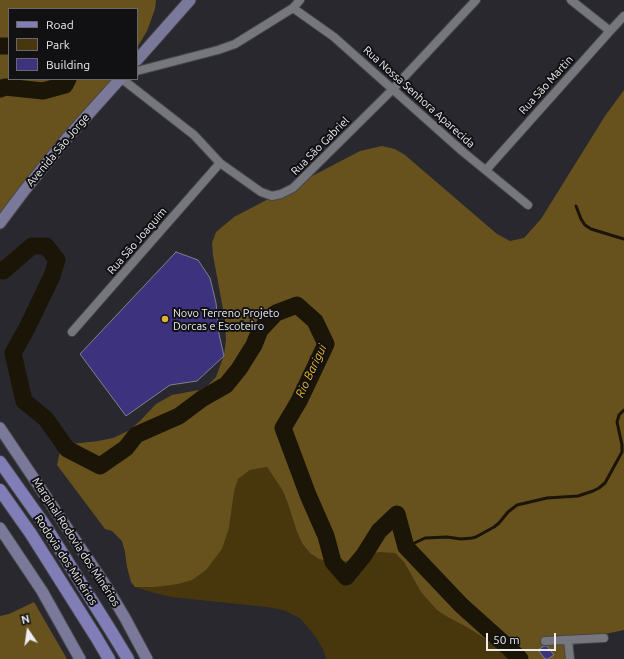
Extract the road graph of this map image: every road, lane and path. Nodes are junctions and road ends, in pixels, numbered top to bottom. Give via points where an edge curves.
1 (190, 0) edge
2 (300, 0) edge
3 (476, 0) edge
4 (571, 0) edge
5 (293, 8) junction
6 (624, 16) edge
7 (610, 31) junction
8 (138, 59) edge
9 (138, 70) edge
10 (120, 80) edge
11 (122, 80) edge
12 (393, 89) junction
13 (220, 163) junction
14 (486, 170) junction
15 (528, 205) dead end
16 (0, 223) edge
17 (72, 332) dead end
18 (0, 428) edge
19 (0, 462) edge
20 (0, 490) edge
21 (0, 528) edge
22 (96, 637) junction
23 (604, 638) dead end
24 (568, 640) junction
25 (545, 641) dead end
26 (80, 659) edge
27 (101, 659) edge
28 (109, 659) edge
29 (128, 659) edge
30 (147, 659) edge
31 (570, 659) edge

1 - 8 main road
2 - 5 street
3 - 12 street, Rua São Gabriel
4 - 7 street
5 - 9 street via 234,44
5 - 12 street, Rua Nossa Senhora Aparecida via 334,37
6 - 7 street, Rua São Martin
7 - 14 street, Rua São Martin
10 - 16 main road, Avenida São Jorge via 67,138
11 - 13 street, Rua São Gabriel via 194,135
12 - 13 street, Rua São Gabriel via 293,188 280,194 272,196 261,192
12 - 14 street, Rua Nossa Senhora Aparecida
13 - 17 street, Rua São Joaquim
14 - 15 street, Rua Nossa Senhora Aparecida
18 - 30 main road, Marginal Rodovia dos Minérios via 106,586
19 - 29 main road, Rodovia dos Minérios via 44,524
20 - 22 main road, Rodovia dos Minérios
21 - 26 main road via 42,592
22 - 27 main road
22 - 28 main road, Rodovia dos Minérios
23 - 24 street
24 - 25 street
24 - 31 street

